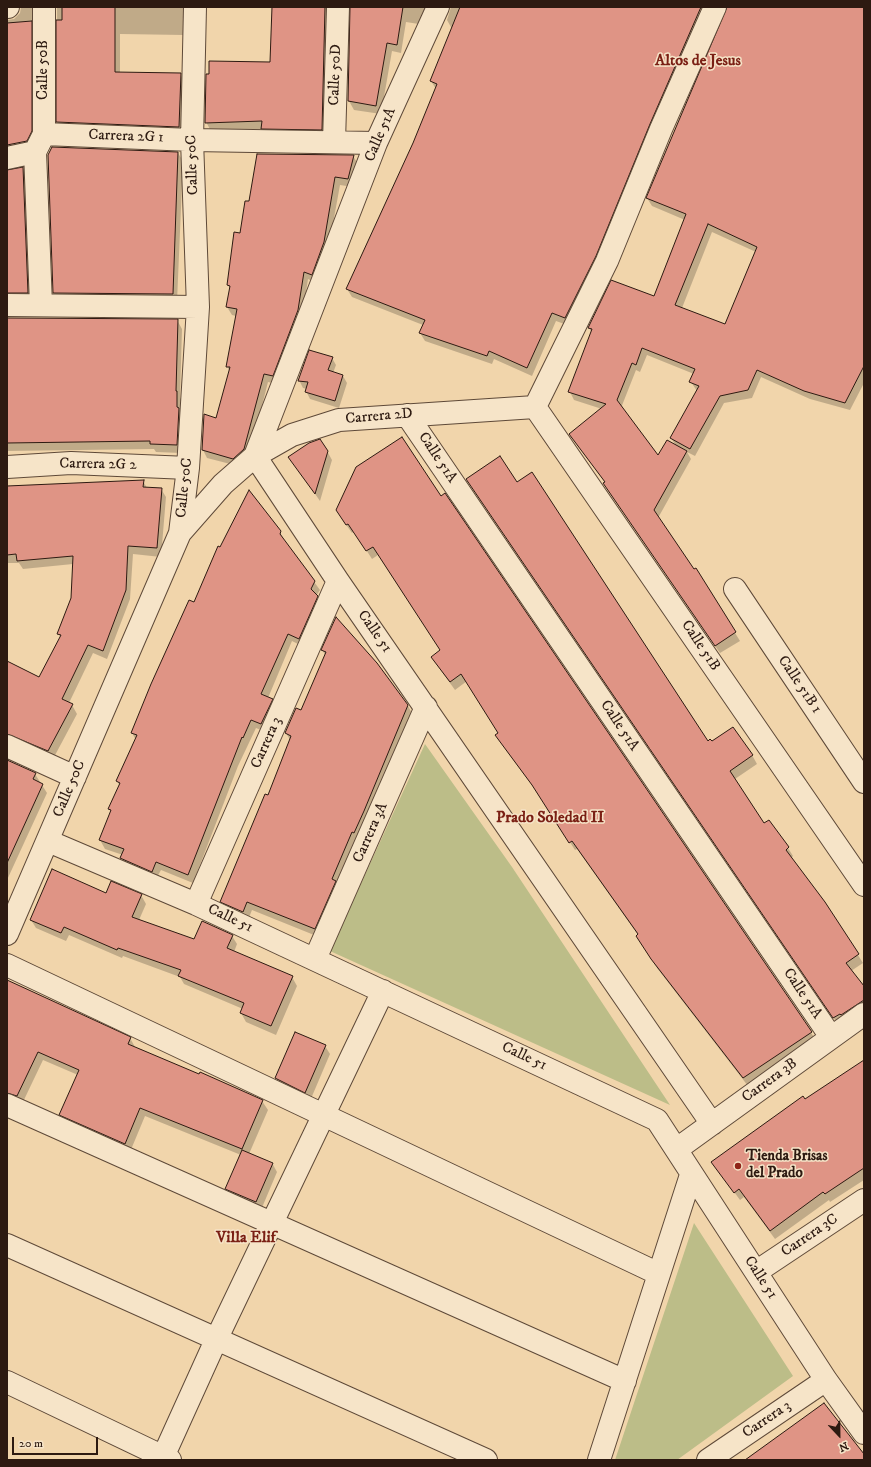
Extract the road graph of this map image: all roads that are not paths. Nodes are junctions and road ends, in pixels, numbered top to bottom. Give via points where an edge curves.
1 (44, 7) edge
2 (195, 7) edge
3 (338, 7) edge
4 (438, 7) edge
5 (715, 7) edge
6 (192, 140) junction
7 (334, 142) junction
8 (40, 143) junction
9 (376, 143) junction
10 (7, 158) edge
11 (7, 305) edge
12 (41, 305) junction
13 (198, 307) junction
14 (535, 407) junction
15 (407, 415) junction
16 (255, 456) junction
17 (7, 467) edge
18 (188, 468) junction
19 (180, 533) junction
20 (338, 581) junction
21 (735, 589) dead end
22 (426, 707) junction
23 (7, 746) edge
24 (75, 777) junction
25 (864, 782) edge
26 (48, 841) junction
27 (864, 885) edge
28 (196, 904) junction
29 (11, 912) edge
30 (7, 934) edge
31 (315, 958) junction
32 (7, 965) edge
33 (383, 990) junction
34 (864, 1014) edge
35 (831, 1037) junction
36 (7, 1105) edge
37 (324, 1116) junction
38 (712, 1124) junction
39 (677, 1149) junction
40 (691, 1175) junction
41 (864, 1200) edge
42 (273, 1223) junction
43 (7, 1245) edge
44 (756, 1272) junction
45 (659, 1274) junction
46 (216, 1340) junction
47 (826, 1380) junction
48 (625, 1381) junction
49 (7, 1382) edge
50 (864, 1433) edge
51 (166, 1458) edge
52 (486, 1460) edge
53 (599, 1460) edge
54 (708, 1460) edge

1 - 8 street, Calle 50B
2 - 6 street, Calle 50C
3 - 7 street, Calle 50D
4 - 9 street, Calle 51A
5 - 14 street via 661,129 608,261
6 - 7 street, Carrera 2G 1
6 - 8 street, Carrera 2G 1
6 - 13 street, Calle 50C
7 - 9 street, Carrera 2G 1
8 - 10 street, Carrera 2G 1
8 - 12 street, Calle 50B
9 - 16 street, Calle 51A
11 - 12 street
12 - 13 street
13 - 18 street, Calle 50C
14 - 15 street, Carrera 2D
14 - 27 street, Calle 51B
15 - 16 street, Carrera 2D via 339,420 292,435
15 - 35 street, Calle 51A
16 - 19 street, Calle 51A via 223,484
16 - 20 street, Calle 51
17 - 18 street, Carrera 2G 2 via 71,463
18 - 19 street, Calle 50C
19 - 24 street, Calle 50C
20 - 22 street, Calle 51
20 - 28 street, Carrera 3
21 - 25 street, Calle 51B 1
22 - 31 street, Carrera 3A
22 - 38 street, Calle 51
23 - 24 street
24 - 26 street, Calle 50C
26 - 28 street, Calle 51
26 - 29 street, Calle 50C
28 - 31 street, Calle 51
29 - 30 street, Calle 50C
31 - 33 street, Calle 51
32 - 37 street
33 - 37 street
33 - 39 street, Calle 51 via 657,1120
34 - 35 street, Carrera 3B
35 - 38 street, Carrera 3B
36 - 42 street
37 - 42 street
37 - 45 street
38 - 39 street, Carrera 3B
39 - 40 street, Calle 51
40 - 44 street, Calle 51
40 - 45 street
41 - 44 street, Carrera 3C
42 - 46 street
42 - 48 street
43 - 46 street
44 - 47 street, Calle 51
45 - 48 street
46 - 51 street
46 - 52 street
47 - 50 street, Calle 51
47 - 54 street, Carrera 3
48 - 53 street
49 - 51 street

